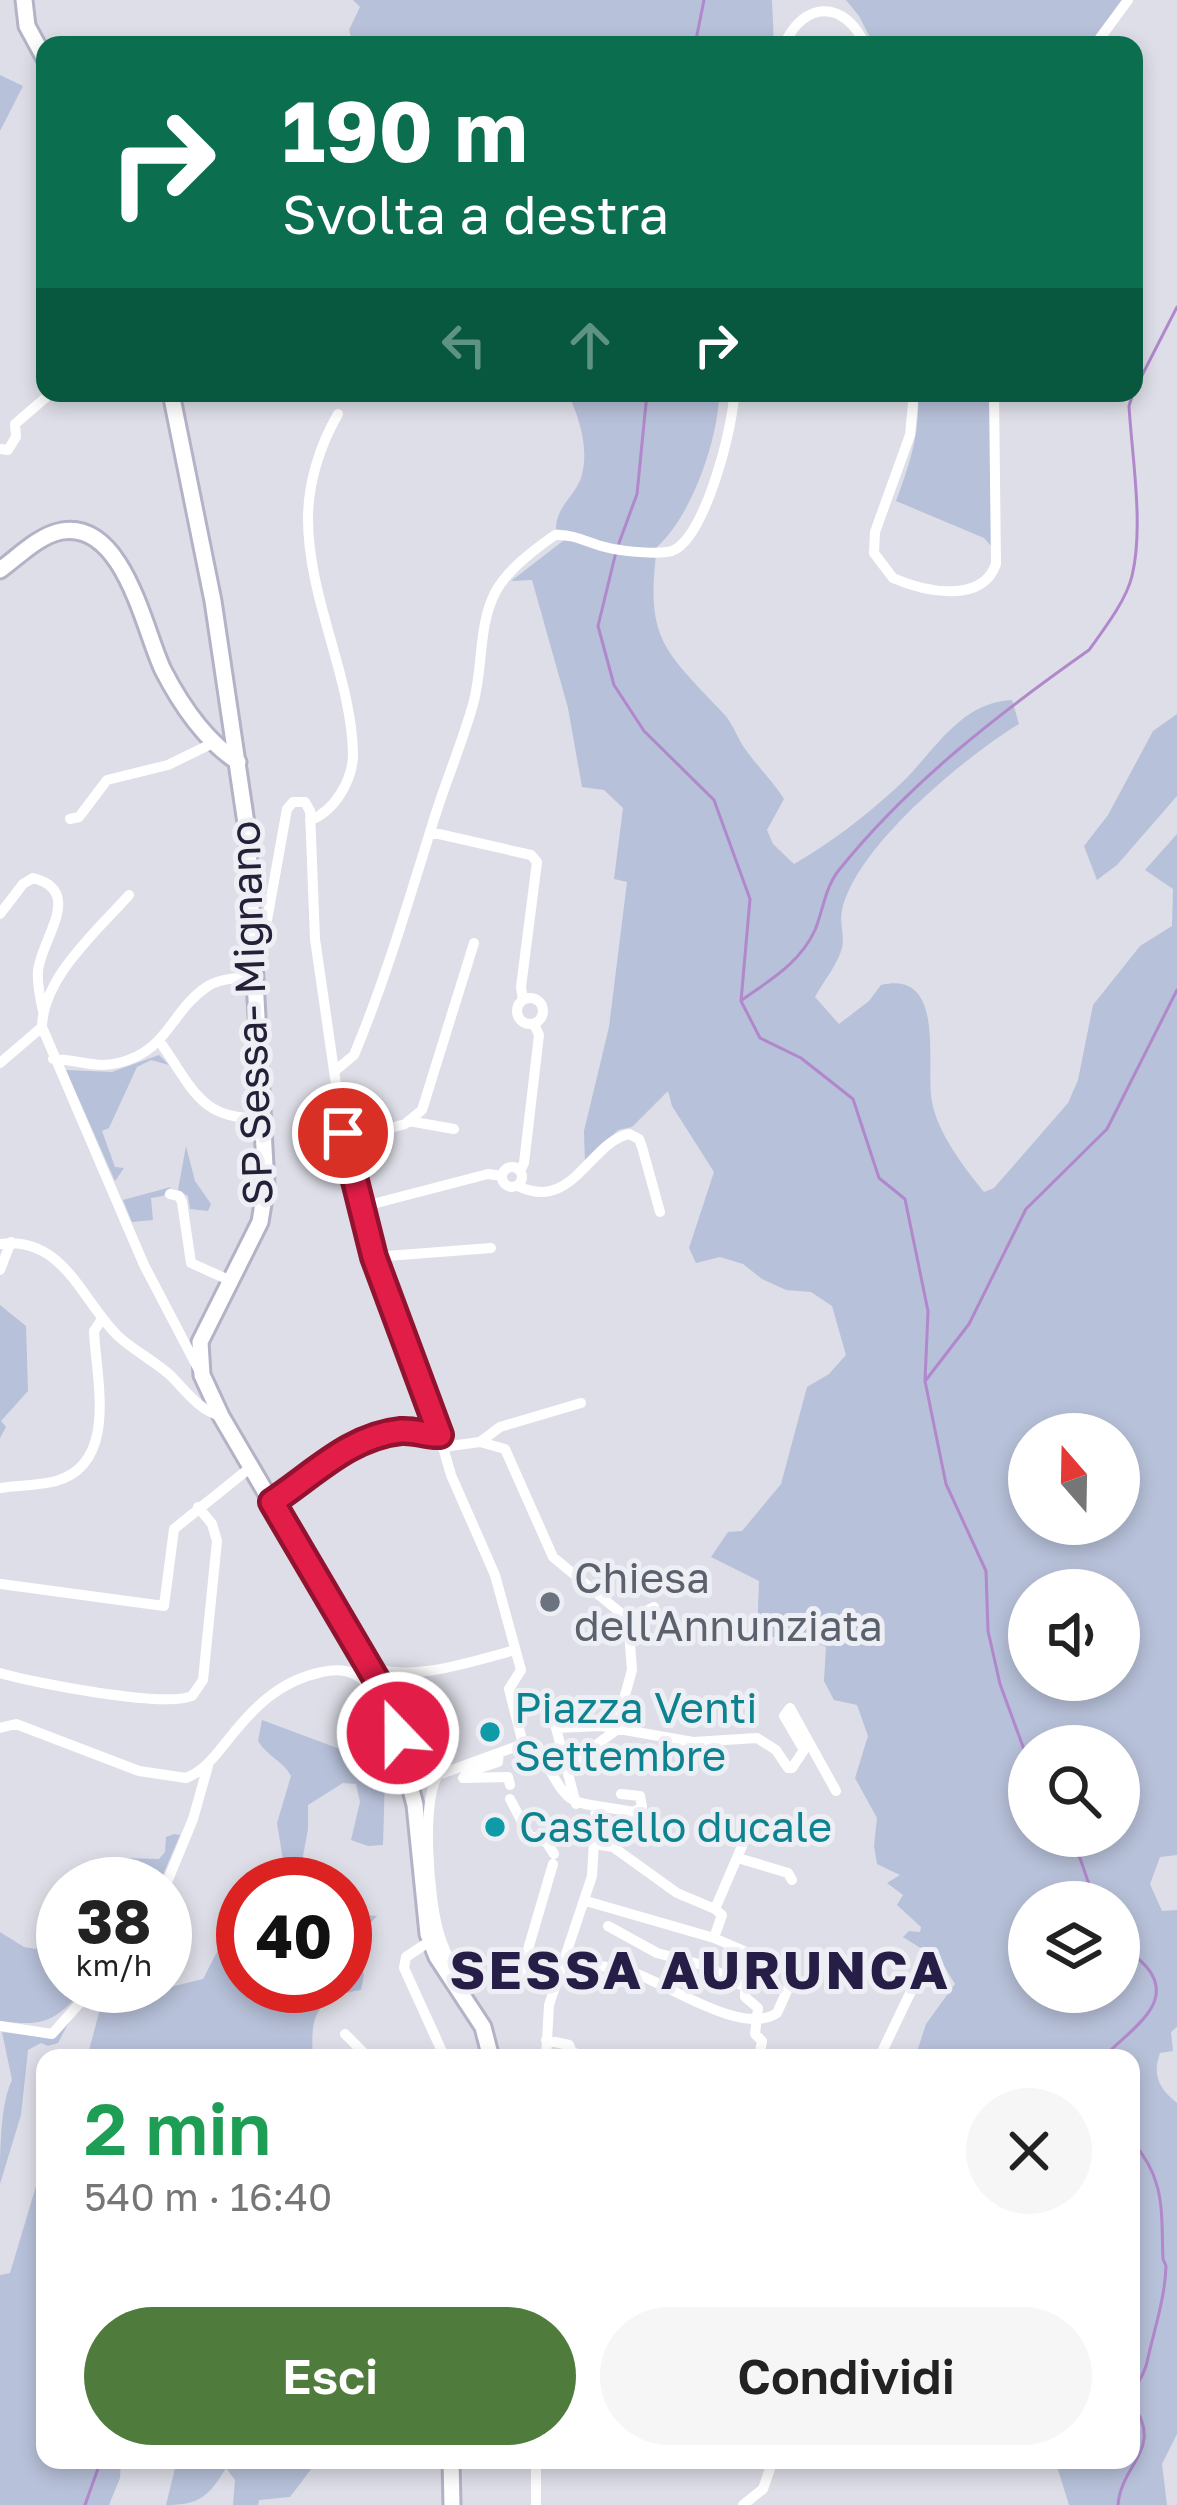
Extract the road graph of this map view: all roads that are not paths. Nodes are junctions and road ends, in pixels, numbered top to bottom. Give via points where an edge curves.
1 (24, 0) edge
2 (1128, 0) edge
3 (789, 36) edge
4 (860, 36) edge
5 (1102, 36) edge
6 (36, 42) edge
7 (41, 402) edge
8 (173, 402) edge
9 (733, 402) edge
10 (913, 402) edge
11 (994, 402) edge
12 (338, 414) dead end
13 (0, 449) edge
14 (0, 571) edge
15 (213, 743) junction
16 (238, 762) junction
17 (70, 819) dead end
18 (310, 820) junction
19 (430, 832) junction
20 (128, 895) dead end
21 (0, 914) edge
22 (252, 933) junction
23 (474, 943) dead end
24 (254, 977) junction
25 (523, 1000) junction
26 (44, 1011) junction
27 (534, 1024) junction
28 (42, 1027) junction
29 (160, 1042) junction
30 (53, 1059) junction
31 (0, 1063) edge
32 (336, 1070) junction
33 (262, 1118) junction
34 (409, 1121) junction
35 (454, 1129) dead end
36 (345, 1141) junction
37 (520, 1171) junction
38 (502, 1176) junction
39 (518, 1186) junction
40 (170, 1194) dead end
41 (361, 1207) junction
42 (660, 1212) dead end
43 (6, 1243) edge
44 (490, 1248) dead end
45 (374, 1257) junction
46 (0, 1270) edge
47 (231, 1281) junction
48 (102, 1319) junction
49 (202, 1375) junction
50 (580, 1403) dead end
51 (221, 1416) junction
52 (441, 1441) junction
53 (480, 1442) junction
54 (251, 1467) junction
55 (0, 1488) edge
56 (272, 1502) junction
57 (198, 1507) junction
58 (2, 1584) edge
59 (654, 1607) dead end
60 (628, 1618) junction
61 (515, 1650) junction
62 (365, 1663) junction
63 (0, 1673) edge
64 (388, 1701) junction
65 (0, 1728) edge
66 (614, 1731) junction
67 (523, 1744) junction
68 (500, 1753) junction
69 (209, 1763) junction
70 (566, 1767) junction
71 (407, 1771) junction
72 (438, 1775) junction
73 (836, 1791) dead end
74 (621, 1794) dead end
75 (576, 1804) junction
76 (596, 1806) junction
77 (595, 1844) junction
78 (178, 1857) edge
79 (792, 1880) dead end
80 (586, 1901) junction
81 (715, 1909) junction
82 (608, 1926) dead end
83 (714, 1938) junction
84 (430, 1941) junction
85 (565, 1959) junction
86 (519, 1980) dead end
87 (914, 1985) dead end
88 (464, 1995) junction
89 (71, 2013) edge
90 (757, 2020) junction
91 (0, 2026) edge
92 (345, 2034) dead end
93 (546, 2040) junction
94 (360, 2049) edge
95 (442, 2049) edge
96 (489, 2049) edge
97 (546, 2049) edge
98 (571, 2049) edge
99 (761, 2049) edge
100 (883, 2049) edge
101 (451, 2469) edge
102 (536, 2469) edge
103 (770, 2469) edge
104 (452, 2505) edge
105 (536, 2505) edge
106 (743, 2505) edge

1 - 6 street
2 - 5 street
3 - 4 street via 799,16 827,1 848,12
7 - 13 street via 15,424 8,450
8 - 16 street, SP Sessa- Mignano
9 - 19 street via 727,446 682,547 611,548 563,534 497,589 472,708
10 - 11 street via 874,553 893,578 956,590 980,587 996,564
12 - 18 street via 313,477 308,517 352,761 332,806
14 - 15 street via 61,531 100,543 127,576 168,678
15 - 16 street
15 - 17 street via 168,765 106,780
16 - 22 street, SP Sessa- Mignano
18 - 22 street via 305,802 287,809 267,920
18 - 32 street via 312,914
19 - 25 street via 537,862
19 - 32 street via 363,1034
20 - 26 street via 70,964
21 - 26 street via 33,878 58,897 60,914 38,971
22 - 24 street, SP Sessa- Mignano
23 - 34 street via 426,1102
24 - 29 street via 206,988
24 - 33 street, SP Sessa- Mignano
25 - 27 street via 518,1017
25 - 27 street via 542,1006
26 - 28 street
27 - 37 street
28 - 30 street
28 - 31 street
29 - 30 street via 112,1065
29 - 33 street via 218,1113
30 - 49 street
32 - 36 street
33 - 47 street, SP Sessa- Mignano via 265,1202
34 - 35 street
34 - 36 street
36 - 41 street
37 - 38 street
37 - 39 street
38 - 39 street
38 - 41 street
39 - 42 street via 565,1185 629,1134 639,1139
40 - 47 street via 182,1202 191,1263
41 - 45 street
43 - 46 street
43 - 48 street via 65,1265
44 - 45 street
45 - 52 street
47 - 49 street, SP Sessa- Mignano via 200,1342
48 - 51 street
48 - 55 street via 94,1331 99,1421 92,1454 59,1480
49 - 51 street
50 - 53 street via 500,1426
51 - 54 street
52 - 53 street
52 - 56 street via 420,1431 351,1447
52 - 61 street via 495,1575
53 - 60 street via 507,1452 553,1557
54 - 56 street
54 - 57 street
56 - 62 street
57 - 58 street via 174,1529 164,1606
57 - 63 street via 217,1541 203,1680 192,1696 169,1700
59 - 60 street
60 - 66 street via 632,1670
61 - 62 street via 428,1671 386,1673
61 - 67 street via 521,1670 509,1689
62 - 64 street
64 - 71 street
64 - 72 street via 407,1723 421,1769
65 - 69 street via 16,1724 166,1777 191,1777
66 - 70 street
66 - 70 street via 556,1728
66 - 73 street via 694,1742 758,1738 792,1768 804,1750 784,1716 790,1708
67 - 68 street
67 - 75 street via 537,1745
68 - 72 street
68 - 86 street via 498,1762 463,1778 508,1777 529,1835 547,1844 553,1864
69 - 71 street via 280,1686 344,1669 369,1688 394,1769
69 - 78 street
70 - 75 street
71 - 84 street
72 - 88 street via 429,1809 435,1915
74 - 76 street via 640,1796 642,1807
75 - 76 street
76 - 77 street
77 - 80 street
77 - 81 street via 613,1846 677,1893
79 - 81 street via 740,1852
80 - 83 street
80 - 85 street via 587,1919
81 - 83 street via 722,1915
82 - 90 street via 741,1984
83 - 90 street via 796,1972 774,2015
84 - 88 street
84 - 95 street via 406,1957 404,1968
85 - 90 street via 636,1973
85 - 93 street
87 - 100 street
88 - 96 street
89 - 91 street via 52,2034
90 - 99 street
92 - 94 street
93 - 97 street
93 - 98 street
101 - 104 street
102 - 105 street
103 - 106 street via 763,2489

